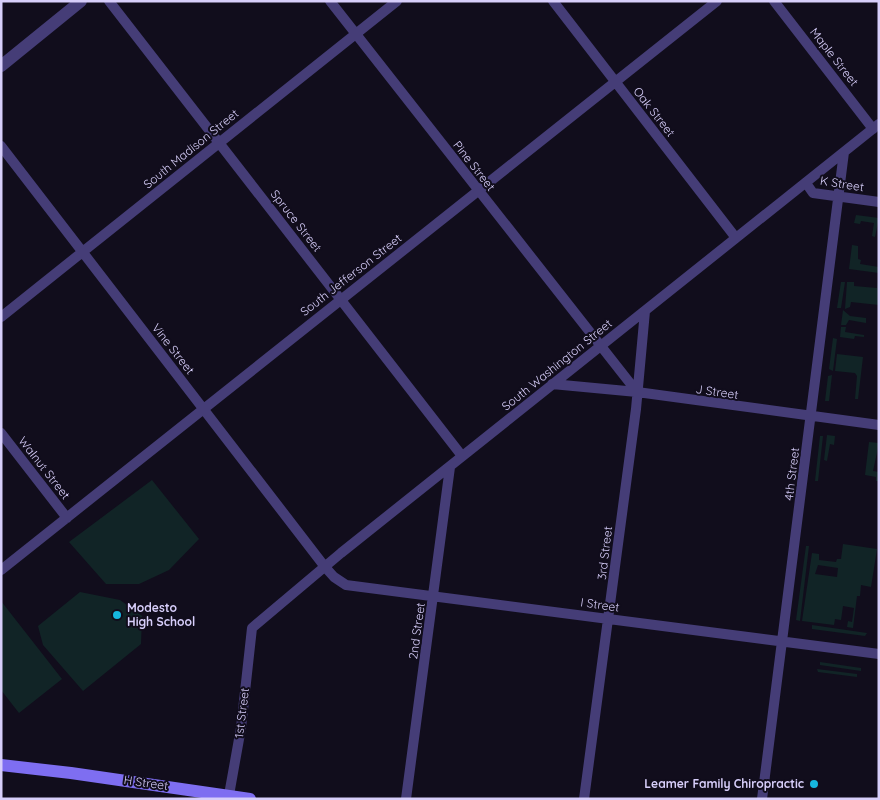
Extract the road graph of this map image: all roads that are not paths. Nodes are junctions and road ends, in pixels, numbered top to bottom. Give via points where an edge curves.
1 (81, 1) edge
2 (109, 1) edge
3 (330, 1) edge
4 (398, 1) edge
5 (553, 1) edge
6 (717, 1) edge
7 (774, 1) edge
8 (356, 35) junction
9 (1, 66) edge
10 (616, 82) junction
11 (876, 126) edge
12 (219, 143) junction
13 (1, 146) edge
14 (844, 152) junction
15 (806, 183) junction
16 (477, 191) junction
17 (840, 197) junction
18 (879, 202) edge
19 (736, 238) junction
20 (82, 251) junction
21 (341, 299) junction
22 (645, 311) junction
23 (1, 317) edge
24 (599, 347) junction
25 (552, 384) junction
26 (637, 392) junction
27 (204, 409) junction
28 (812, 416) junction
29 (879, 424) edge
30 (1, 433) edge
31 (462, 456) junction
32 (450, 467) junction
33 (67, 518) junction
34 (326, 567) junction
35 (1, 570) edge
36 (434, 596) junction
37 (608, 619) junction
38 (252, 628) joint
39 (782, 640) junction
40 (879, 654) edge
41 (1, 765) edge
42 (229, 797) edge
43 (250, 799) edge
44 (406, 799) edge
45 (584, 799) edge
46 (762, 799) edge

1 - 9 street
2 - 12 street, Spruce Street
3 - 8 street, Pine Street
4 - 8 street, South Madison Street
5 - 10 street, Oak Street
6 - 10 street, South Jefferson Street
7 - 11 street, Maple Street
8 - 12 street, South Madison Street
8 - 16 street, Pine Street
10 - 16 street, South Jefferson Street
10 - 19 street, Oak Street
11 - 14 street, South Washington Street
12 - 20 street, South Madison Street
12 - 21 street, Spruce Street
13 - 20 street, Vine Street
14 - 15 street, South Washington Street
14 - 17 street, 4th Street
15 - 17 street, K Street via 813,193
15 - 19 street, South Washington Street
16 - 21 street, South Jefferson Street
16 - 24 street, Pine Street
17 - 18 street, K Street
17 - 28 street, 4th Street
19 - 22 street, South Washington Street
20 - 23 street, South Madison Street
20 - 27 street, Vine Street
21 - 27 street, South Jefferson Street
21 - 31 street, Spruce Street
22 - 24 street, South Washington Street
22 - 26 street, 3rd Street
24 - 25 street, South Washington Street
24 - 26 street, Pine Street
25 - 26 street, J Street
25 - 31 street, South Washington Street
26 - 28 street, J Street
26 - 37 street, 3rd Street
27 - 33 street, South Jefferson Street
27 - 34 street, Vine Street
28 - 29 street, J Street
28 - 39 street, 4th Street
30 - 33 street, Walnut Street
31 - 32 street, South Washington Street
32 - 34 street, South Washington Street
32 - 36 street, 2nd Street
33 - 35 street, South Jefferson Street
34 - 36 street, I Street via 346,585
34 - 38 street, South Washington Street
36 - 37 street, I Street
36 - 44 street, 2nd Street
37 - 39 street, I Street
37 - 45 street, 3rd Street
38 - 42 street, 1st Street via 241,728
39 - 40 street, I Street
39 - 46 street, 4th Street
41 - 42 main road, H Street
42 - 43 main road, H Street

